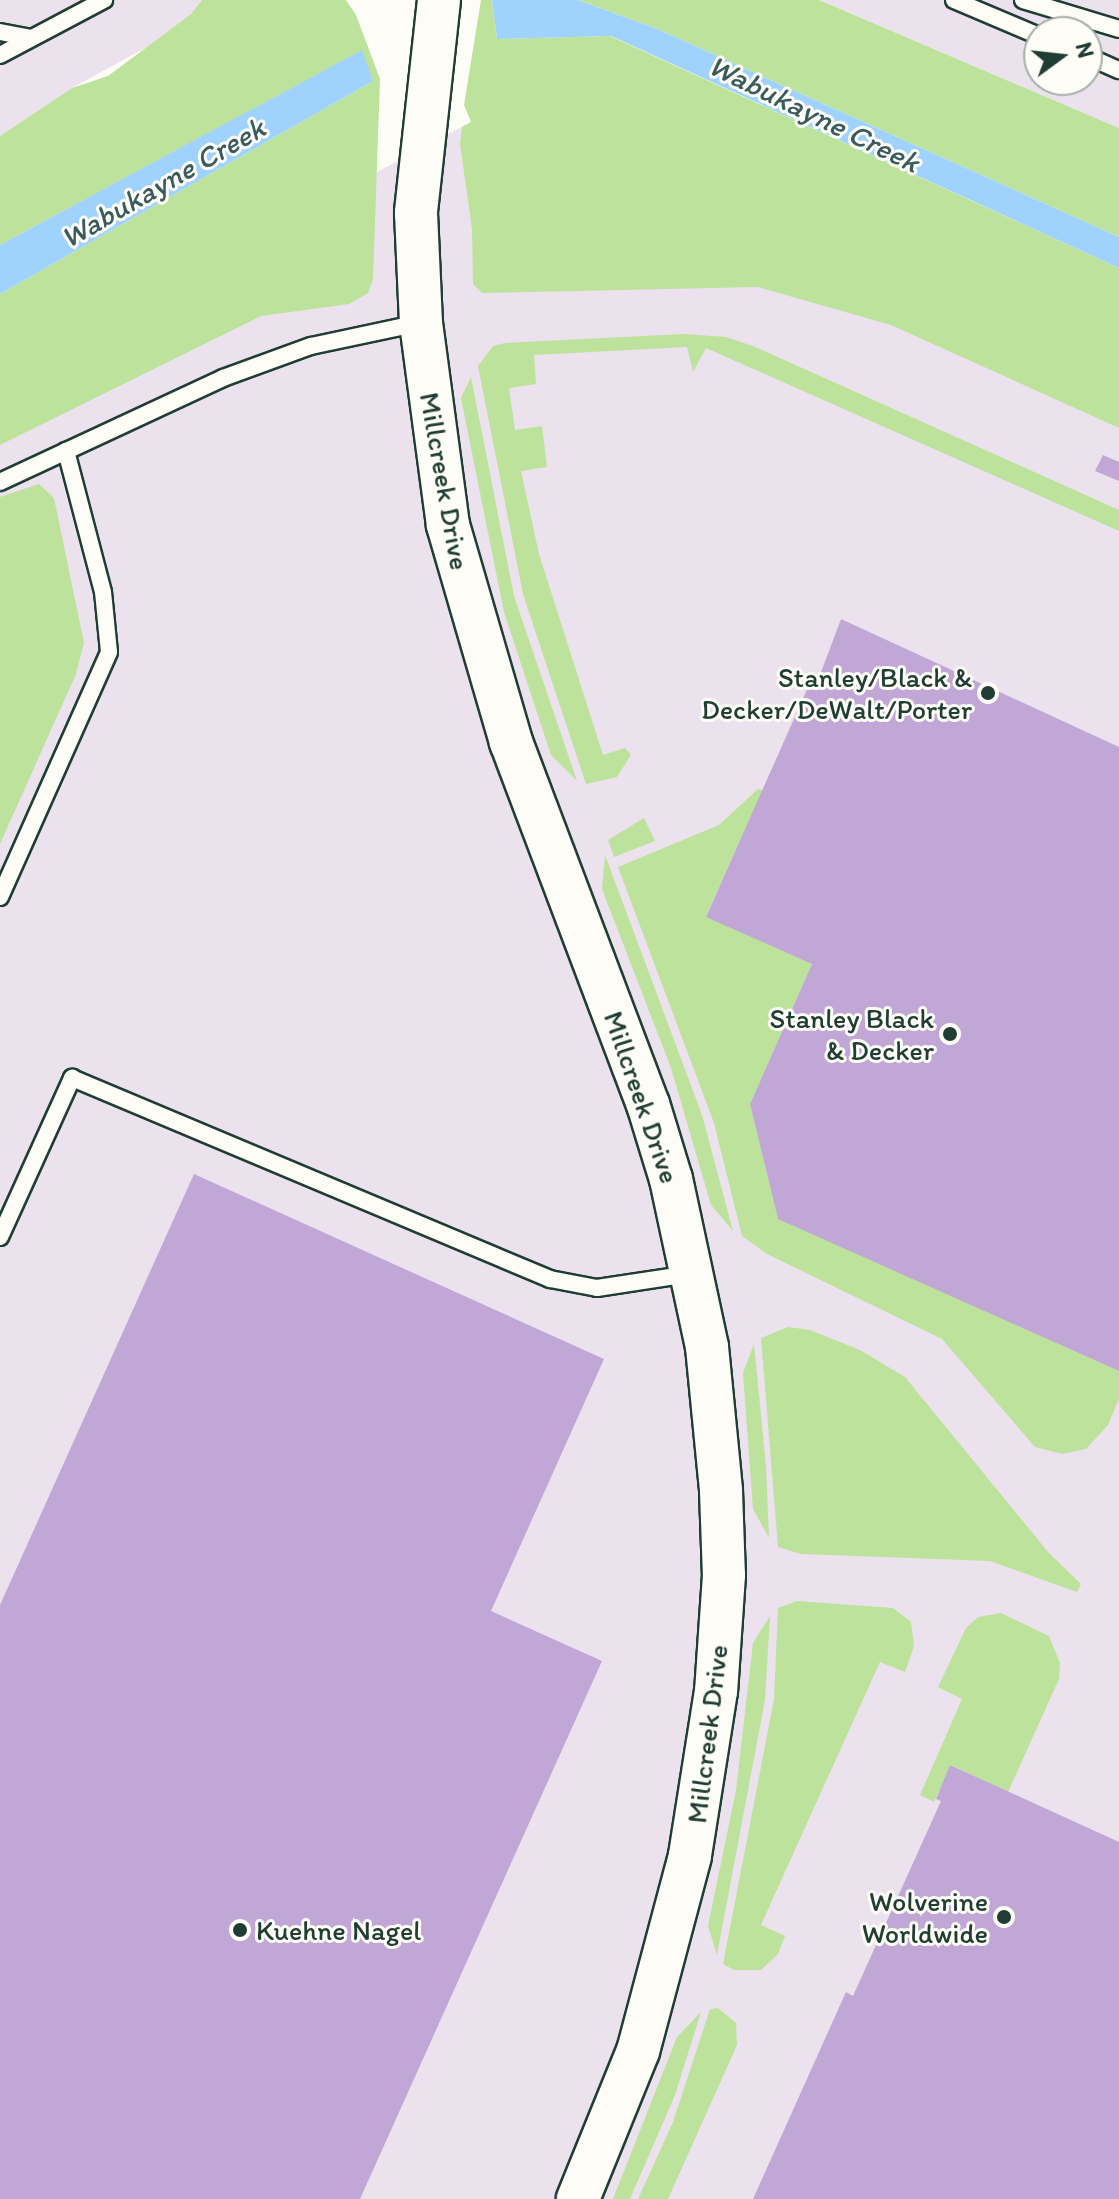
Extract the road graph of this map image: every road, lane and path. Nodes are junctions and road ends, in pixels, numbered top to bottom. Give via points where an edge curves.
1 (104, 0) edge
2 (439, 0) edge
3 (954, 0) edge
4 (1023, 0) edge
5 (1023, 29) edge
6 (1119, 29) edge
7 (0, 32) edge
8 (30, 38) junction
9 (0, 55) edge
10 (421, 323) junction
11 (66, 451) junction
12 (0, 482) edge
13 (0, 897) edge
14 (0, 1237) edge
15 (694, 1274) junction
16 (578, 2199) edge

1 - 8 lane
2 - 10 street, Millcreek Drive via 416,213
3 - 5 lane
4 - 6 lane
7 - 8 lane
8 - 9 lane
10 - 11 lane via 311,346 223,378
10 - 15 street, Millcreek Drive via 448,525 474,630 648,1104
11 - 12 lane
11 - 13 lane via 103,592 109,652
14 - 15 lane via 72,1078 550,1279 597,1288
15 - 16 street, Millcreek Drive via 721,1491 724,1575 716,1691 690,1856 663,1972 638,2051

